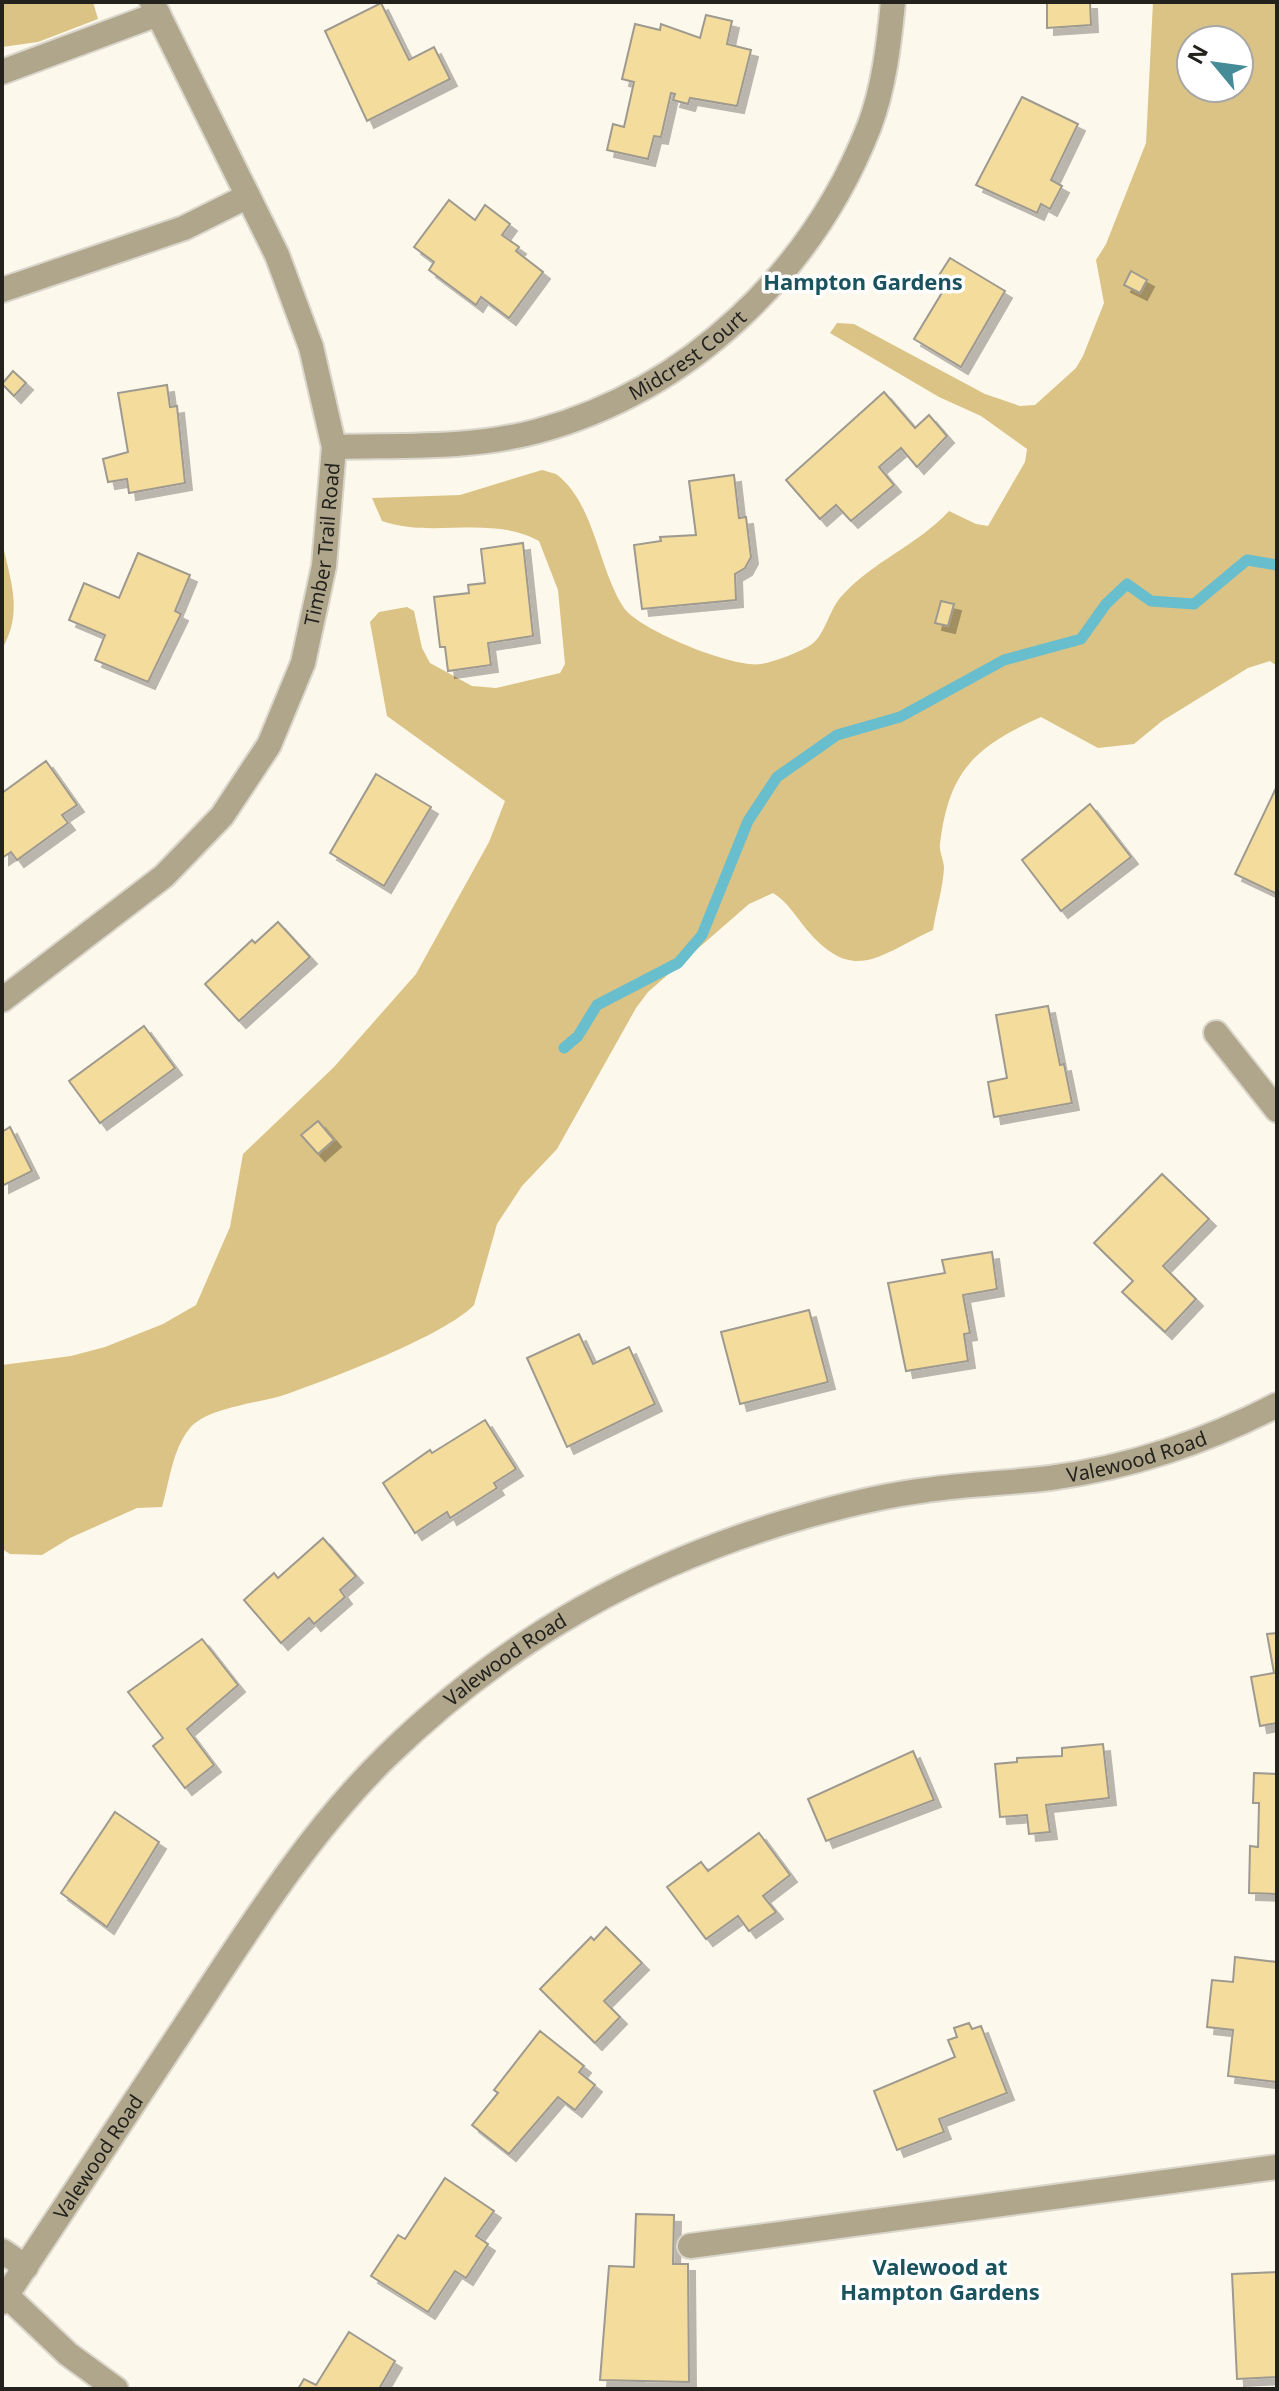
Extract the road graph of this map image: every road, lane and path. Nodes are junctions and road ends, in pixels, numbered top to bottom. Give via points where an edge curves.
1 (893, 2) edge
2 (155, 8) edge
3 (2, 72) edge
4 (248, 196) junction
5 (2, 290) edge
6 (334, 447) junction
7 (2, 1000) edge
8 (1216, 1033) dead end
9 (1277, 1110) edge
10 (1277, 1405) edge
11 (1277, 2167) edge
12 (690, 2246) dead end
13 (2, 2251) edge
14 (26, 2267) junction
15 (4, 2299) edge
16 (116, 2389) edge

1 - 6 street, Midcrest Court via 870,125 836,193 797,255 746,313 682,366 612,405 538,431 469,444
2 - 3 street
2 - 4 street, Timber Trail Road
4 - 5 street via 184,228
4 - 6 street, Timber Trail Road via 277,255 311,347
6 - 7 street, Timber Trail Road via 324,566 303,663 269,745 222,816 164,876
8 - 9 street
10 - 14 street, Valewood Road via 1135,1461 1053,1478 927,1490 806,1516 673,1561 555,1621 435,1712 333,1817 223,1967
11 - 12 street
13 - 14 street
14 - 15 street, Valewood Road
15 - 16 street

